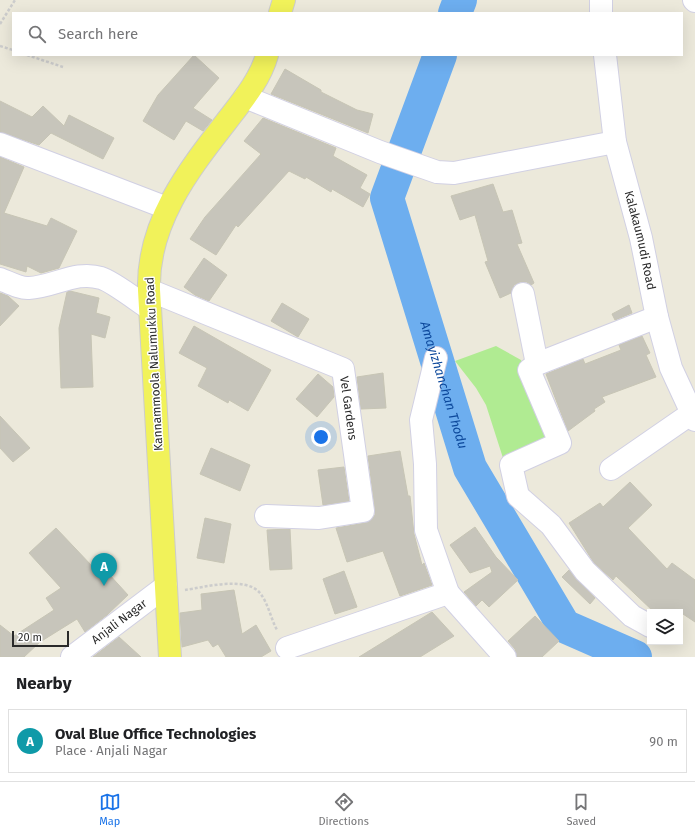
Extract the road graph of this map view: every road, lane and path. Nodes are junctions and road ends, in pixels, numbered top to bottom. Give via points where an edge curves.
1 (15, 0) edge
2 (284, 0) edge
3 (601, 0) edge
4 (280, 12) edge
5 (601, 12) edge
6 (0, 24) edge
7 (0, 46) edge
8 (12, 50) edge
9 (30, 56) edge
10 (267, 56) edge
11 (605, 56) edge
12 (64, 67) dead end
13 (245, 97) junction
14 (615, 142) junction
15 (0, 144) edge
16 (167, 208) junction
17 (0, 279) edge
18 (523, 294) dead end
19 (149, 300) junction
20 (657, 317) junction
21 (436, 358) dead end
22 (537, 364) junction
23 (693, 416) edge
24 (611, 469) dead end
25 (266, 516) dead end
26 (166, 589) junction
27 (448, 593) junction
28 (647, 624) edge
29 (287, 648) joint
30 (72, 657) edge
31 (170, 657) edge
32 (505, 657) edge

1 - 6 path
2 - 4 main road
3 - 5 street
7 - 8 path
9 - 12 path
10 - 13 main road, Kannammoola Nalumukku Road via 264,66
11 - 14 street, Kalakaumudi Road
13 - 14 street via 380,152 437,172 454,173
13 - 16 main road, Kannammoola Nalumukku Road via 200,156
14 - 20 street, Kalakaumudi Road via 641,238
15 - 16 street
16 - 19 main road, Kannammoola Nalumukku Road via 155,241
17 - 19 street via 28,288 85,275 102,278
18 - 22 street
19 - 25 street, Vel Gardens via 343,369 363,511 319,518
19 - 26 main road, Kannammoola Nalumukku Road
20 - 22 street
20 - 23 street, Kalakaumudi Road via 671,368
21 - 27 street via 421,420 426,530
22 - 28 street via 529,370 560,443 511,465 518,496 551,525 585,571 632,616
23 - 24 street
26 - 29 path via 236,584 252,586 261,594
26 - 30 street, Anjali Nagar
26 - 31 main road, Kannammoola Nalumukku Road
27 - 29 street
27 - 32 street

